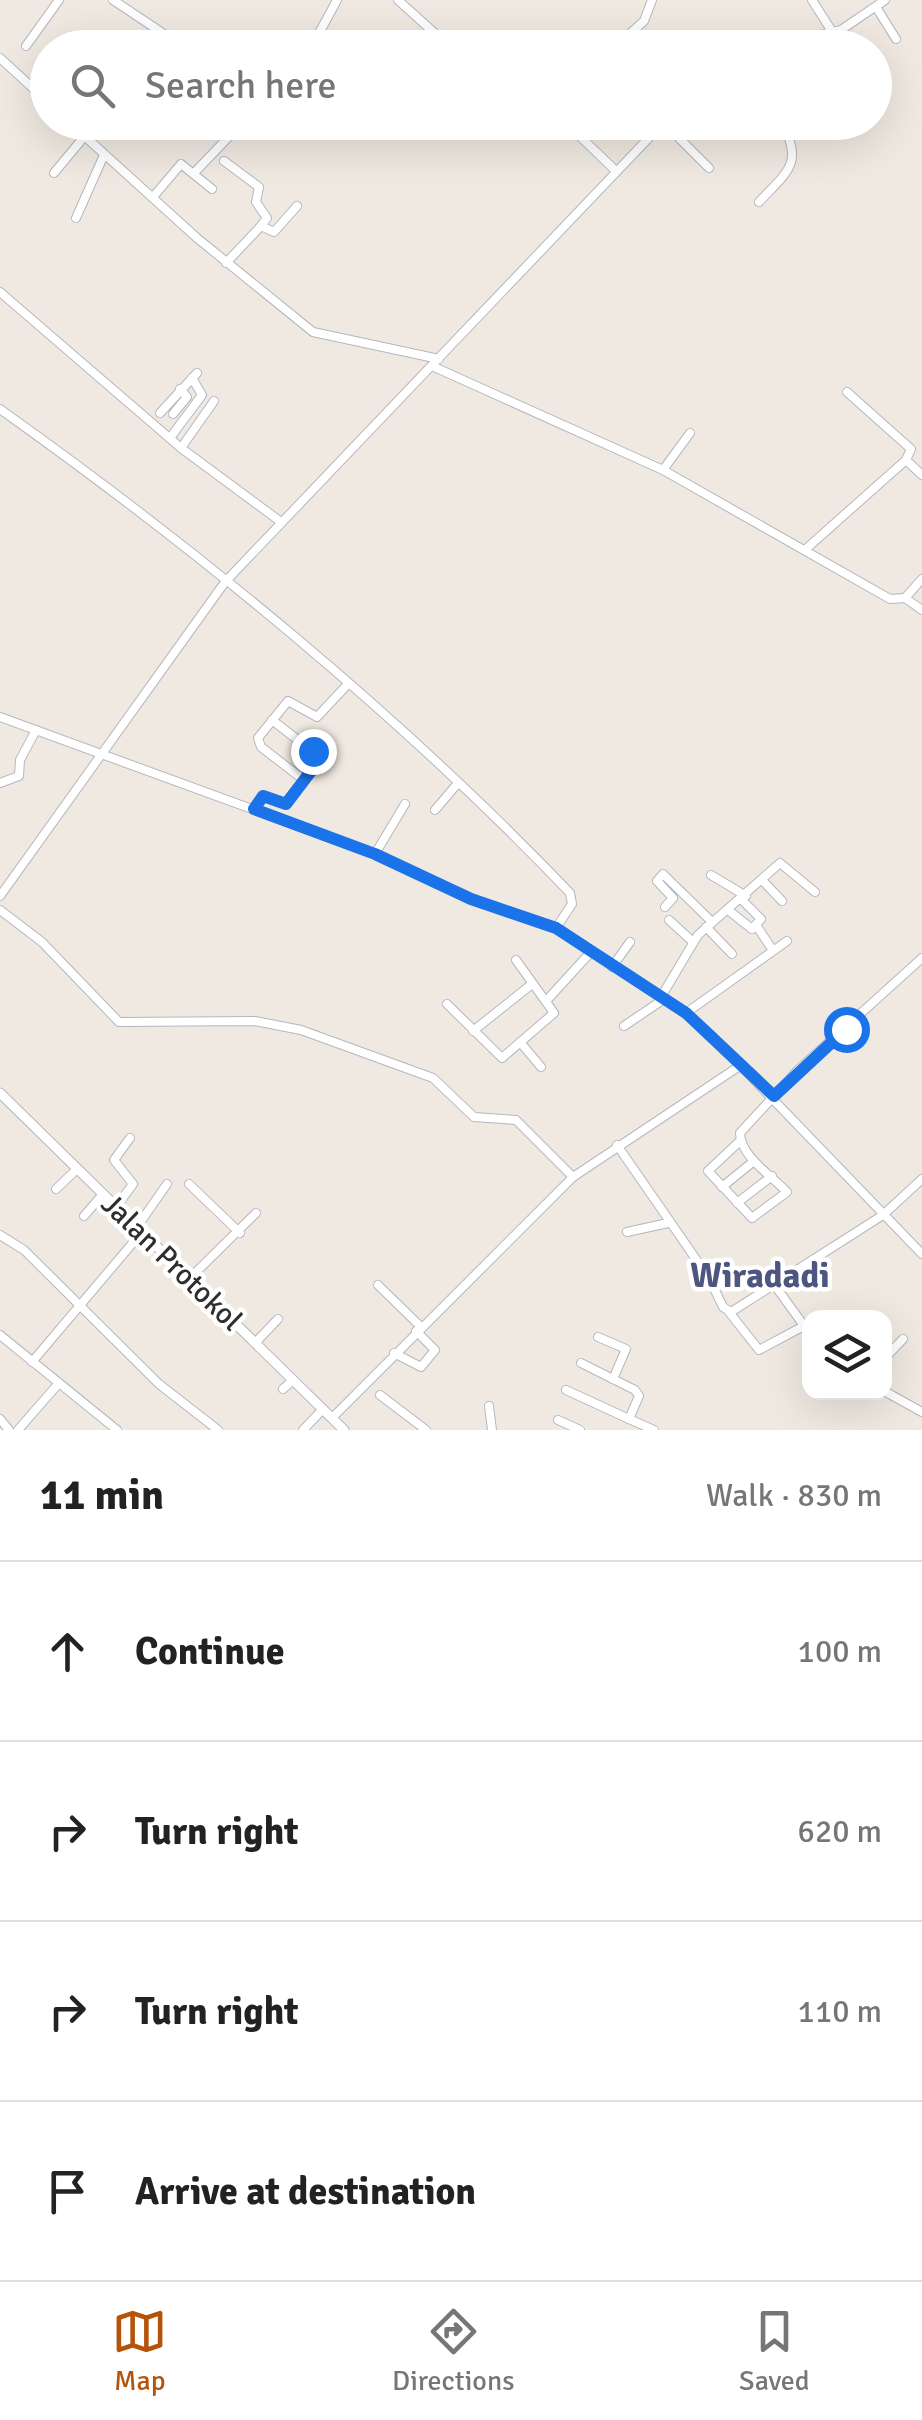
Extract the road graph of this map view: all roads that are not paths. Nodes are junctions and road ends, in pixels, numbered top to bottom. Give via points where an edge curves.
1 (59, 0) edge
2 (112, 0) edge
3 (337, 0) edge
4 (398, 0) edge
5 (652, 0) edge
6 (812, 0) edge
7 (886, 0) edge
8 (876, 7) junction
9 (37, 30) edge
10 (158, 30) edge
11 (321, 30) edge
12 (431, 30) edge
13 (635, 30) edge
14 (831, 30) edge
15 (838, 30) edge
16 (891, 30) edge
17 (892, 32) edge
18 (896, 38) dead end
19 (30, 40) edge
20 (26, 46) dead end
21 (0, 58) edge
22 (30, 86) edge
23 (82, 140) edge
24 (87, 140) edge
25 (226, 140) edge
26 (584, 140) edge
27 (647, 140) edge
28 (681, 140) edge
29 (790, 140) edge
30 (104, 155) junction
31 (224, 161) dead end
32 (709, 168) dead end
33 (616, 171) junction
34 (54, 173) dead end
35 (194, 173) junction
36 (212, 189) dead end
37 (153, 197) junction
38 (760, 202) dead end
39 (297, 206) dead end
40 (76, 218) dead end
41 (261, 226) junction
42 (204, 229) dead end
43 (196, 238) junction
44 (226, 263) junction
45 (0, 292) edge
46 (436, 363) junction
47 (180, 389) junction
48 (847, 392) dead end
49 (214, 400) dead end
50 (0, 409) edge
51 (160, 414) dead end
52 (173, 414) dead end
53 (690, 433) dead end
54 (170, 438) junction
55 (181, 448) junction
56 (906, 460) junction
57 (663, 470) junction
58 (922, 475) edge
59 (280, 522) junction
60 (806, 548) junction
61 (922, 580) edge
62 (225, 582) junction
63 (904, 598) junction
64 (922, 610) edge
65 (346, 686) junction
66 (0, 717) edge
67 (272, 720) junction
68 (36, 730) junction
69 (104, 755) junction
70 (304, 780) junction
71 (458, 783) junction
72 (0, 784) edge
73 (404, 804) dead end
74 (254, 809) junction
75 (435, 810) dead end
76 (375, 854) junction
77 (10, 858) dead end
78 (22, 866) junction
79 (711, 875) dead end
80 (762, 880) junction
81 (680, 891) junction
82 (815, 892) dead end
83 (0, 896) edge
84 (673, 898) junction
85 (744, 898) junction
86 (782, 900) dead end
87 (665, 907) dead end
88 (0, 910) edge
89 (728, 910) junction
90 (669, 920) dead end
91 (708, 924) junction
92 (756, 926) junction
93 (556, 928) junction
94 (692, 941) junction
95 (788, 941) dead end
96 (630, 942) dead end
97 (772, 950) junction
98 (590, 953) junction
99 (732, 954) dead end
100 (922, 958) edge
101 (516, 960) dead end
102 (612, 967) junction
103 (532, 984) junction
104 (662, 998) junction
105 (547, 1000) junction
106 (447, 1004) dead end
107 (686, 1013) junction
108 (624, 1026) dead end
109 (473, 1031) junction
110 (520, 1042) junction
111 (741, 1065) junction
112 (541, 1068) dead end
113 (0, 1094) edge
114 (774, 1096) junction
115 (130, 1138) dead end
116 (740, 1141) junction
117 (617, 1145) junction
118 (754, 1161) junction
119 (77, 1169) junction
120 (772, 1176) junction
121 (573, 1177) junction
122 (922, 1180) edge
123 (167, 1184) dead end
124 (190, 1184) dead end
125 (722, 1187) junction
126 (56, 1190) dead end
127 (104, 1194) junction
128 (737, 1203) junction
129 (116, 1206) junction
130 (256, 1213) dead end
131 (883, 1215) junction
132 (84, 1216) dead end
133 (668, 1223) junction
134 (140, 1229) junction
135 (240, 1232) junction
136 (627, 1232) dead end
137 (0, 1235) edge
138 (922, 1254) edge
139 (190, 1278) junction
140 (378, 1285) dead end
141 (776, 1287) junction
142 (81, 1307) junction
143 (729, 1312) junction
144 (278, 1319) dead end
145 (802, 1325) edge
146 (418, 1329) junction
147 (802, 1333) edge
148 (0, 1335) edge
149 (598, 1337) dead end
150 (903, 1339) dead end
151 (255, 1343) junction
152 (892, 1350) edge
153 (394, 1353) junction
154 (32, 1362) junction
155 (581, 1364) dead end
156 (613, 1379) junction
157 (293, 1380) junction
158 (58, 1383) junction
159 (284, 1389) dead end
160 (566, 1390) dead end
161 (380, 1395) dead end
162 (892, 1395) edge
163 (490, 1406) dead end
164 (323, 1409) junction
165 (922, 1412) edge
166 (332, 1418) junction
167 (0, 1419) edge
168 (630, 1419) junction
169 (558, 1420) dead end
170 (8, 1430) edge
171 (18, 1430) edge
172 (118, 1430) edge
173 (218, 1430) edge
174 (303, 1430) edge
175 (344, 1430) edge
176 (426, 1430) edge
177 (492, 1430) edge
178 (580, 1430) edge
179 (654, 1430) edge

1 - 9 street
2 - 10 street
3 - 11 street
4 - 12 street
5 - 13 street
6 - 14 street
7 - 8 street
8 - 15 street
8 - 16 street
17 - 18 street
19 - 20 street
21 - 22 street
23 - 34 street
24 - 30 street
25 - 35 street
26 - 33 street
27 - 33 street
28 - 32 street
29 - 38 street via 793,162
30 - 37 street
30 - 40 street
31 - 41 street via 259,187 256,202 266,218
33 - 46 street
35 - 36 street
35 - 37 street via 181,164
37 - 43 street
39 - 41 street via 274,232
41 - 44 street
42 - 43 street
43 - 44 street
44 - 46 street via 313,332
45 - 54 street
46 - 57 street
46 - 59 street
47 - 51 street
47 - 52 street via 187,397
47 - 54 street via 194,375 202,396
48 - 56 street via 908,443
49 - 55 street
50 - 62 street
53 - 57 street
54 - 55 street
55 - 59 street
56 - 58 street
56 - 60 street
57 - 60 street
59 - 62 street
60 - 63 street via 890,599
61 - 63 street
62 - 65 street
62 - 69 street
63 - 64 street
65 - 67 street via 319,716 290,701
65 - 71 street
66 - 68 street
67 - 70 street via 257,741
67 - 70 street via 320,756
68 - 69 street
68 - 72 street via 19,776
69 - 74 street
69 - 78 street
70 - 74 street via 286,804 263,796
71 - 75 street
71 - 93 street via 570,892 572,904
73 - 76 street
74 - 76 street
76 - 93 street via 471,899
77 - 78 street
78 - 83 street
79 - 85 street
80 - 82 street via 781,863
80 - 85 street
80 - 86 street
81 - 84 street
81 - 84 street via 662,876 657,882
81 - 91 street
84 - 87 street
85 - 89 street
85 - 92 street via 760,917
88 - 121 street via 42,942 119,1022 255,1021 348,1044 433,1078 474,1117 516,1120
89 - 91 street
89 - 92 street via 749,930
90 - 94 street
91 - 94 street
91 - 99 street
92 - 97 street
93 - 98 street
94 - 104 street
95 - 97 street
96 - 102 street
97 - 107 street
98 - 102 street
98 - 105 street
100 - 114 street
101 - 103 street
102 - 104 street
103 - 105 street
103 - 109 street
104 - 107 street
104 - 108 street
105 - 110 street via 554,1013
106 - 109 street
107 - 111 street
109 - 110 street via 499,1058
110 - 112 street
111 - 114 street
111 - 117 street
113 - 119 street, Jalan Protokol
114 - 116 street
114 - 131 street
115 - 129 street via 114,1160 134,1184
116 - 118 street
116 - 125 street via 709,1167
117 - 121 street
117 - 133 street
118 - 120 street
118 - 125 street
119 - 126 street
119 - 127 street, Jalan Protokol
120 - 128 street
120 - 128 street via 786,1195 752,1218
121 - 146 street
122 - 131 street
123 - 134 street
124 - 135 street
125 - 128 street
127 - 129 street, Jalan Protokol
127 - 132 street
129 - 134 street, Jalan Protokol
130 - 135 street
131 - 138 street
131 - 141 street
133 - 136 street
133 - 143 street
134 - 139 street, Jalan Protokol
134 - 142 street
135 - 139 street
137 - 142 street
139 - 151 street, Jalan Protokol
140 - 146 street
141 - 143 street
141 - 145 street
142 - 154 street
142 - 173 street via 159,1384
143 - 147 street via 760,1350
144 - 151 street
146 - 153 street
146 - 153 street via 435,1350 421,1367
148 - 154 street
149 - 156 street via 626,1350
150 - 152 street
151 - 157 street, Jalan Protokol
153 - 166 street
154 - 158 street
155 - 156 street
156 - 168 street via 638,1393
157 - 159 street
157 - 164 street, Jalan Protokol
158 - 171 street
158 - 172 street
160 - 168 street
161 - 176 street
162 - 165 street
163 - 177 street
164 - 166 street, Jalan Protokol
164 - 174 street
166 - 175 street, Jalan Protokol
167 - 170 street
168 - 179 street
169 - 178 street

